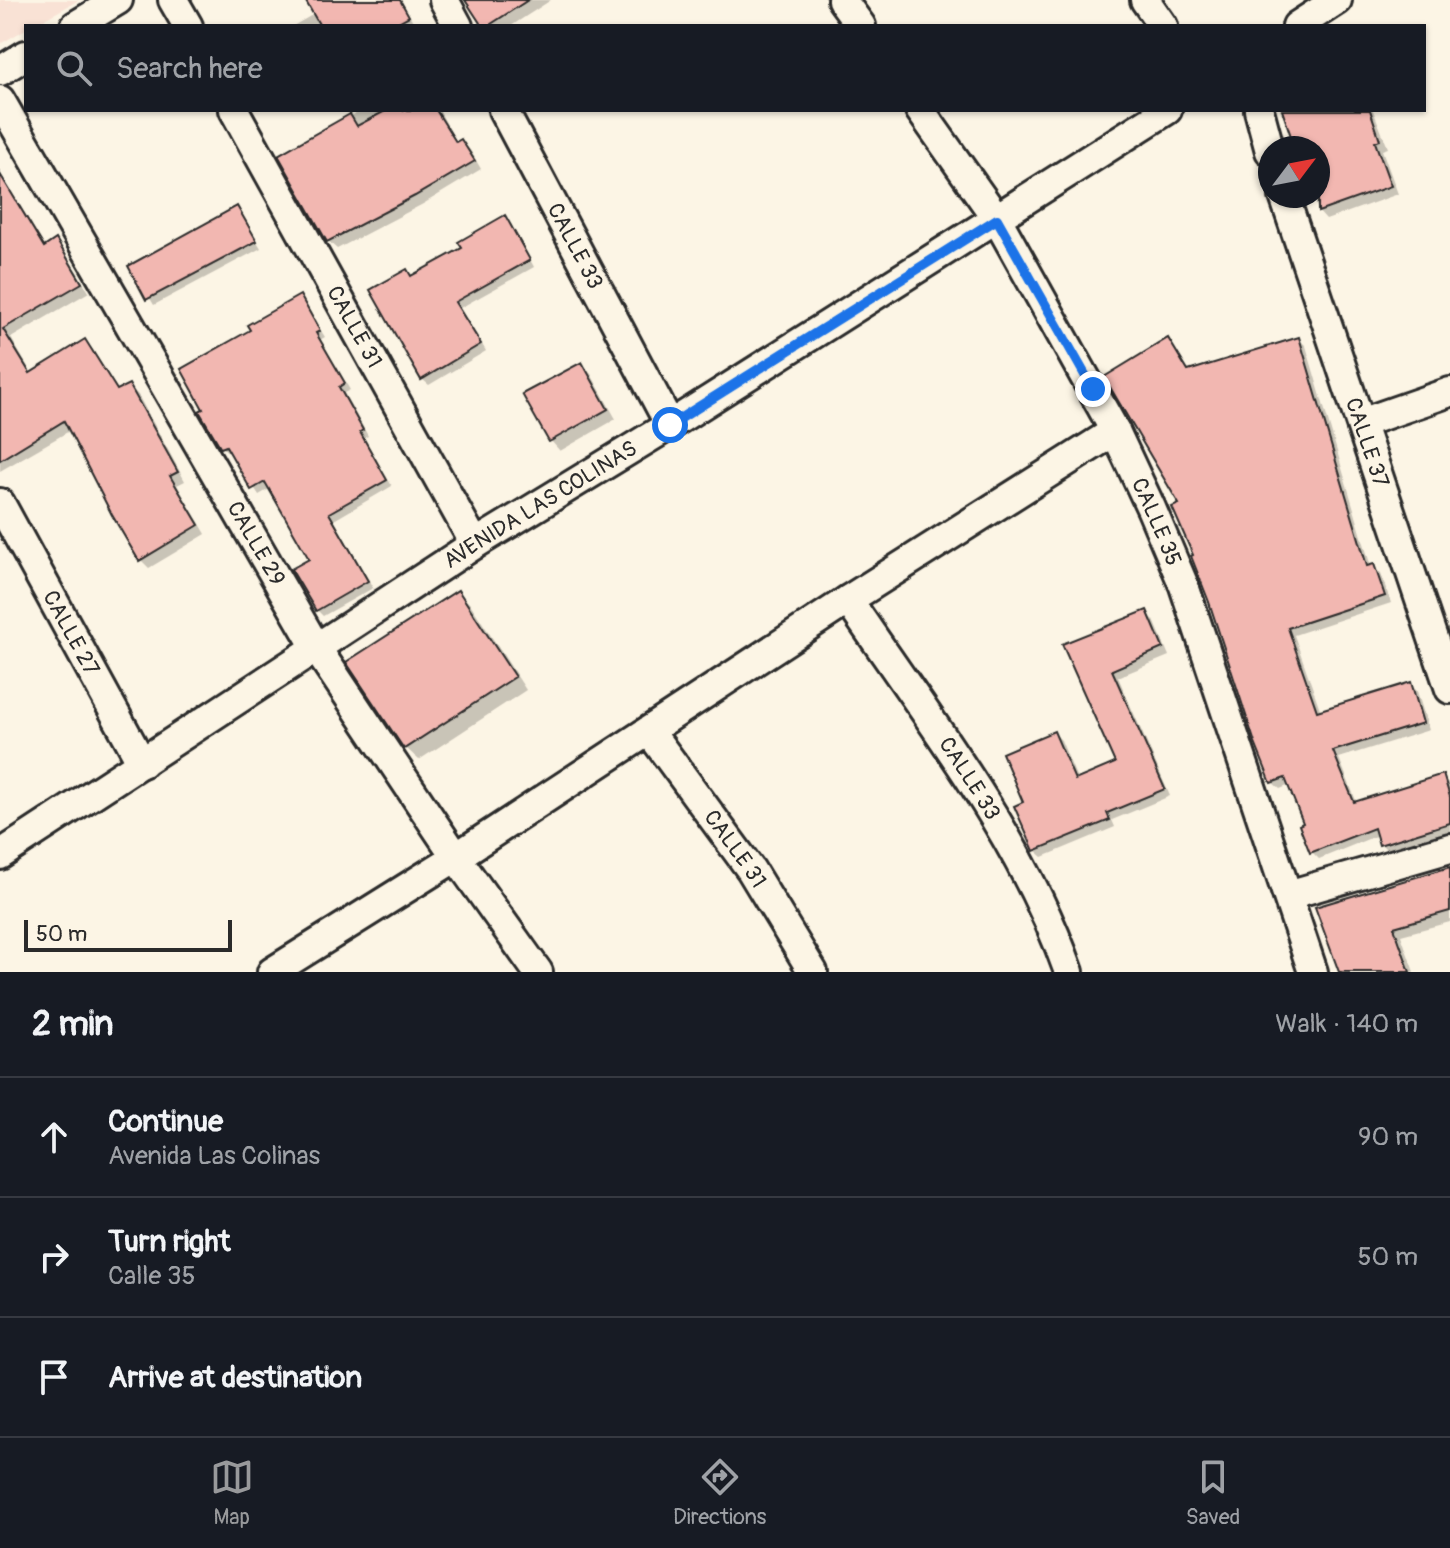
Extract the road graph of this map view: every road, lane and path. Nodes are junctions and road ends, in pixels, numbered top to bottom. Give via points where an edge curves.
1 (118, 0) edge
2 (173, 0) edge
3 (444, 0) edge
4 (842, 0) edge
5 (1145, 0) edge
6 (1337, 0) edge
7 (78, 24) edge
8 (187, 24) edge
9 (457, 24) edge
10 (860, 24) edge
11 (1162, 24) edge
12 (1300, 24) edge
13 (24, 56) edge
14 (0, 71) edge
15 (0, 100) edge
16 (235, 112) edge
17 (504, 112) edge
18 (921, 112) edge
19 (1164, 112) edge
20 (1260, 112) edge
21 (1266, 136) edge
22 (1288, 208) edge
23 (997, 219) junction
24 (1450, 392) edge
25 (1361, 423) junction
26 (670, 425) junction
27 (1115, 431) junction
28 (0, 503) edge
29 (475, 544) junction
30 (848, 600) junction
31 (317, 649) junction
32 (1450, 689) edge
33 (649, 731) junction
34 (142, 763) junction
35 (1450, 848) edge
36 (0, 855) edge
37 (456, 857) junction
38 (1288, 895) junction
39 (272, 972) edge
40 (538, 972) edge
41 (813, 972) edge
42 (1069, 972) edge
43 (1313, 972) edge

1 - 7 street
2 - 8 street
3 - 9 street
4 - 10 street
5 - 11 street
6 - 12 street
13 - 14 street
15 - 31 street, CALLE 29
16 - 29 street, CALLE 31
17 - 26 street, CALLE 33
18 - 23 street, CALLE 35
19 - 23 street, AVENIDA LAS COLINAS
20 - 21 street
22 - 25 street, CALLE 37
23 - 26 street, AVENIDA LAS COLINAS
23 - 27 street, CALLE 35
24 - 25 street
25 - 32 street, CALLE 37
26 - 29 street, AVENIDA LAS COLINAS
27 - 30 street
27 - 38 street, CALLE 35 via 1184,586
28 - 34 street, CALLE 27
29 - 31 street, AVENIDA LAS COLINAS
30 - 33 street
30 - 42 street, CALLE 33 via 1004,831 1053,927
31 - 34 street, AVENIDA LAS COLINAS
31 - 37 street, CALLE 29
33 - 37 street
33 - 41 street, CALLE 31 via 751,870
34 - 36 street, AVENIDA LAS COLINAS
35 - 38 street
37 - 39 street
37 - 40 street, CALLE 29
38 - 43 street, CALLE 35

